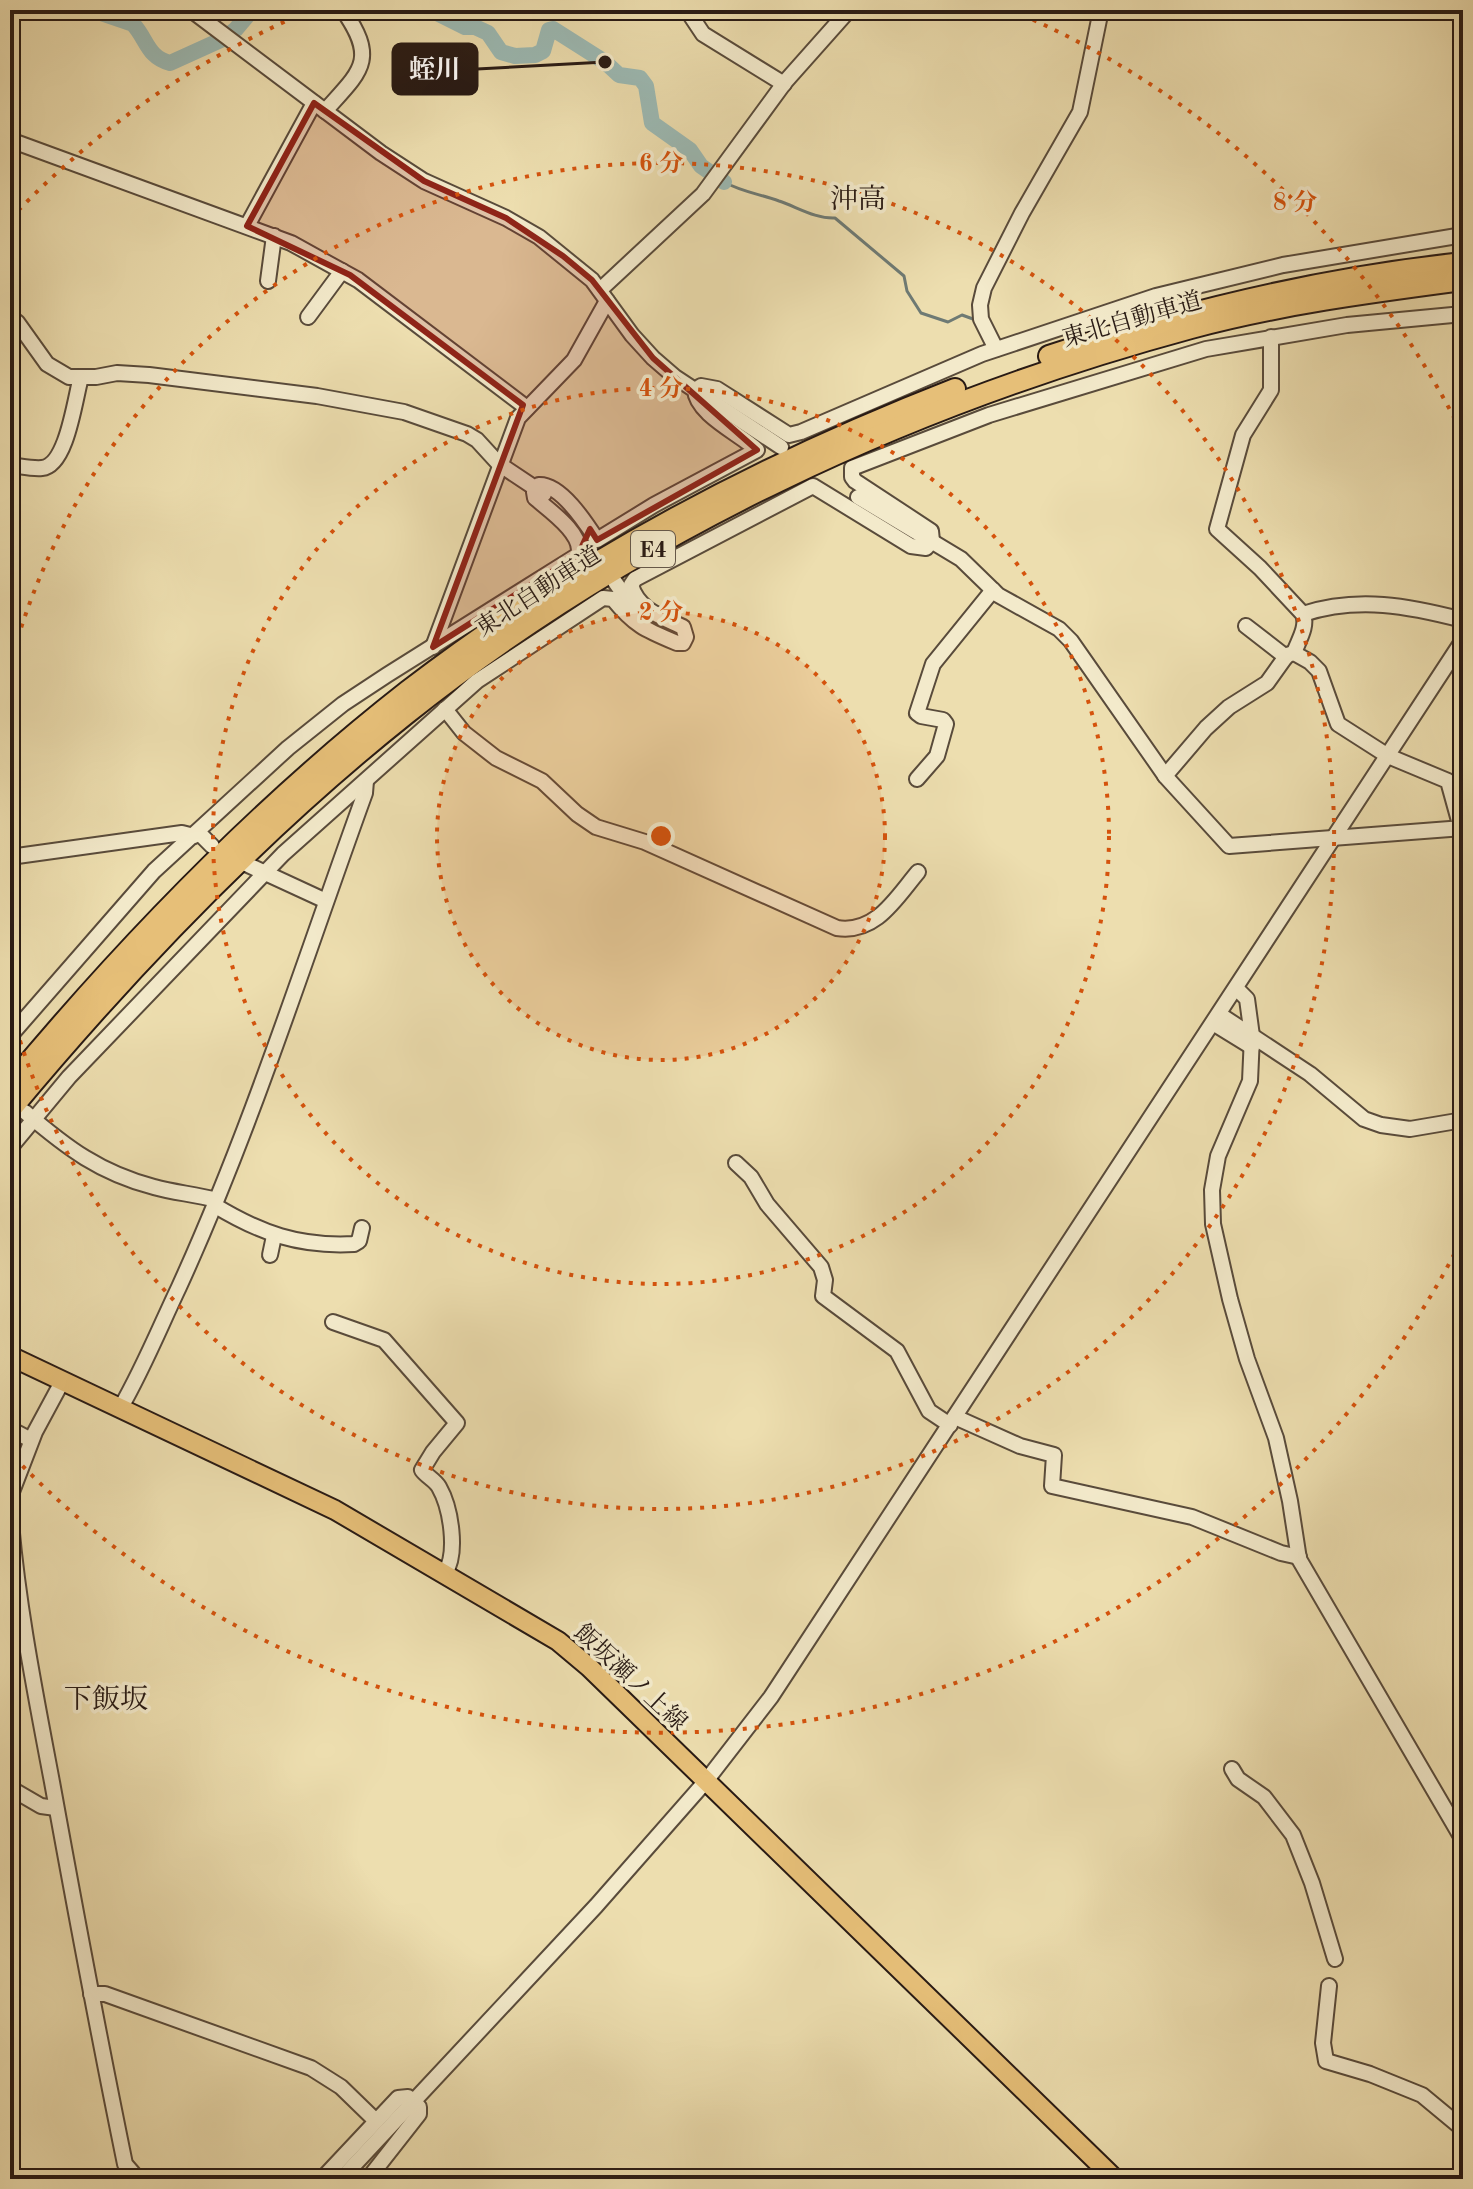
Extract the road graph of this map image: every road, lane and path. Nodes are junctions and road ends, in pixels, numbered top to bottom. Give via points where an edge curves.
1 (191, 10) edge
2 (343, 10) edge
3 (687, 10) edge
4 (849, 10) edge
5 (1101, 10) edge
6 (784, 84) junction
7 (320, 107) junction
8 (10, 140) edge
9 (247, 226) junction
10 (1463, 235) edge
11 (274, 236) junction
12 (342, 271) junction
13 (1463, 276) edge
14 (268, 281) dead end
15 (603, 296) junction
16 (1463, 314) edge
17 (308, 317) dead end
18 (10, 318) edge
19 (1271, 337) junction
20 (996, 349) junction
21 (81, 377) junction
22 (695, 390) junction
23 (527, 408) junction
24 (781, 447) dead end
25 (499, 464) junction
26 (10, 465) edge
27 (536, 488) junction
28 (858, 497) dead end
29 (931, 543) junction
30 (596, 549) dead end
31 (615, 582) dead end
32 (993, 590) junction
33 (1303, 614) junction
34 (1463, 620) edge
35 (1246, 626) dead end
36 (686, 639) junction
37 (1463, 640) edge
38 (433, 647) junction
39 (1290, 655) junction
40 (445, 709) junction
41 (1388, 756) junction
42 (1165, 776) junction
43 (917, 779) dead end
44 (366, 781) junction
45 (1462, 828) edge
46 (196, 834) junction
47 (1337, 837) junction
48 (212, 846) dead end
49 (10, 857) edge
50 (248, 865) dead end
51 (918, 872) dead end
52 (264, 873) junction
53 (326, 901) junction
54 (1236, 988) junction
55 (1216, 1018) junction
56 (10, 1036) edge
57 (1252, 1042) junction
58 (10, 1085) edge
59 (23, 1113) edge
60 (1463, 1120) edge
61 (10, 1148) edge
62 (736, 1163) dead end
63 (215, 1203) junction
64 (362, 1228) dead end
65 (274, 1236) junction
66 (270, 1255) dead end
67 (333, 1322) dead end
68 (10, 1356) edge
69 (63, 1380) junction
70 (121, 1407) junction
71 (952, 1421) junction
72 (10, 1429) edge
73 (31, 1440) junction
74 (10, 1497) edge
75 (10, 1511) edge
76 (1299, 1557) junction
77 (445, 1573) junction
78 (1232, 1769) dead end
79 (706, 1781) junction
80 (10, 1788) edge
81 (56, 1808) junction
82 (1463, 1840) edge
83 (1335, 1959) dead end
84 (1329, 1986) dead end
85 (91, 1994) junction
86 (413, 2101) junction
87 (376, 2121) junction
88 (1463, 2129) edge
89 (138, 2179) edge
90 (322, 2179) edge
91 (341, 2179) edge
92 (368, 2179) edge
93 (1115, 2179) edge

1 - 7 street
2 - 7 street via 361,40 362,64 348,86
3 - 6 street via 703,34
4 - 6 street
5 - 20 street via 1080,112 984,288 981,319
6 - 15 street via 703,194
7 - 9 street
7 - 15 street via 424,181 539,237 592,280
8 - 9 street
9 - 11 street
10 - 20 street via 1283,265 1156,296
11 - 12 street
11 - 14 street
12 - 17 street
12 - 23 street
13 - 58 highway, 東北自動車道 / E4 via 1360,277 1190,313 1097,340 840,436 666,522 518,614 368,723 196,880
13 - 59 highway, 東北自動車道 / E4 via 1194,327 1052,369 845,450 676,535 480,659 327,780 126,975
15 - 22 street via 653,358
15 - 23 street via 574,360
16 - 19 street
18 - 21 street via 47,364 63,375
19 - 29 street via 1161,361 1065,391 852,468 855,481 931,531
19 - 33 street via 1271,390 1243,435 1217,529
20 - 22 street via 789,435 717,389
21 - 25 street via 149,375 365,403 467,434
21 - 26 street via 58,459 43,468
22 - 24 street
22 - 27 street via 707,411 757,450 597,540 558,493 546,484
23 - 25 street
25 - 27 street
25 - 38 street
27 - 30 street
27 - 38 street via 535,498 578,541 578,555
28 - 29 street
29 - 32 street via 961,559
29 - 36 street via 922,549 911,546 811,486 633,580 640,603 683,627
31 - 36 street via 639,615
32 - 42 street via 1071,641
32 - 43 street via 933,664 917,713 946,724 937,756
33 - 34 street via 1388,603
33 - 39 street via 1304,627
35 - 39 street
36 - 40 street via 677,643 640,627 613,599 603,598 477,681
37 - 41 street
38 - 46 street via 343,704
39 - 41 street via 1303,657 1319,671 1338,724
39 - 42 street via 1267,683 1206,728
40 - 44 street
40 - 51 street via 464,733 496,758 542,781 596,827 662,848 830,926 852,929 874,921
41 - 45 street via 1448,781
41 - 47 street
42 - 47 street via 1229,846
44 - 52 street
44 - 53 street
45 - 47 street
46 - 48 street
46 - 49 street
46 - 56 street via 154,871
47 - 54 street
50 - 52 street
52 - 53 street
52 - 59 street via 69,1077
53 - 63 street
54 - 55 street
54 - 57 street via 1247,999
55 - 57 street
55 - 71 street
57 - 60 street via 1310,1074 1364,1119 1410,1129
57 - 76 street via 1249,1083 1215,1172 1213,1224 1241,1341 1276,1438
59 - 61 street
59 - 63 street via 110,1173
62 - 71 street via 821,1267 823,1296 897,1351 929,1411
63 - 65 street
63 - 70 street
64 - 65 street via 354,1244
65 - 66 street
67 - 77 street via 384,1340 457,1423 422,1470 441,1491 454,1541
68 - 69 main road, 飯坂瀬ノ上線
69 - 70 main road, 飯坂瀬ノ上線
69 - 73 street
70 - 77 main road, 飯坂瀬ノ上線 via 319,1502
71 - 76 street via 1054,1455 1052,1486 1192,1517
71 - 79 street via 771,1697
72 - 73 street
73 - 74 street
75 - 81 street via 24,1632
76 - 82 street
77 - 79 main road, 飯坂瀬ノ上線 via 558,1641
78 - 83 street via 1264,1797 1293,1835
79 - 86 street
79 - 93 main road, 飯坂瀬ノ上線
80 - 81 street via 41,1806
81 - 85 street
84 - 88 street via 1326,2061 1422,2095
85 - 87 street via 105,1994 311,2068 341,2087
85 - 89 street via 125,2164
86 - 87 street via 398,2098
86 - 91 street
86 - 92 street via 419,2114
87 - 90 street

